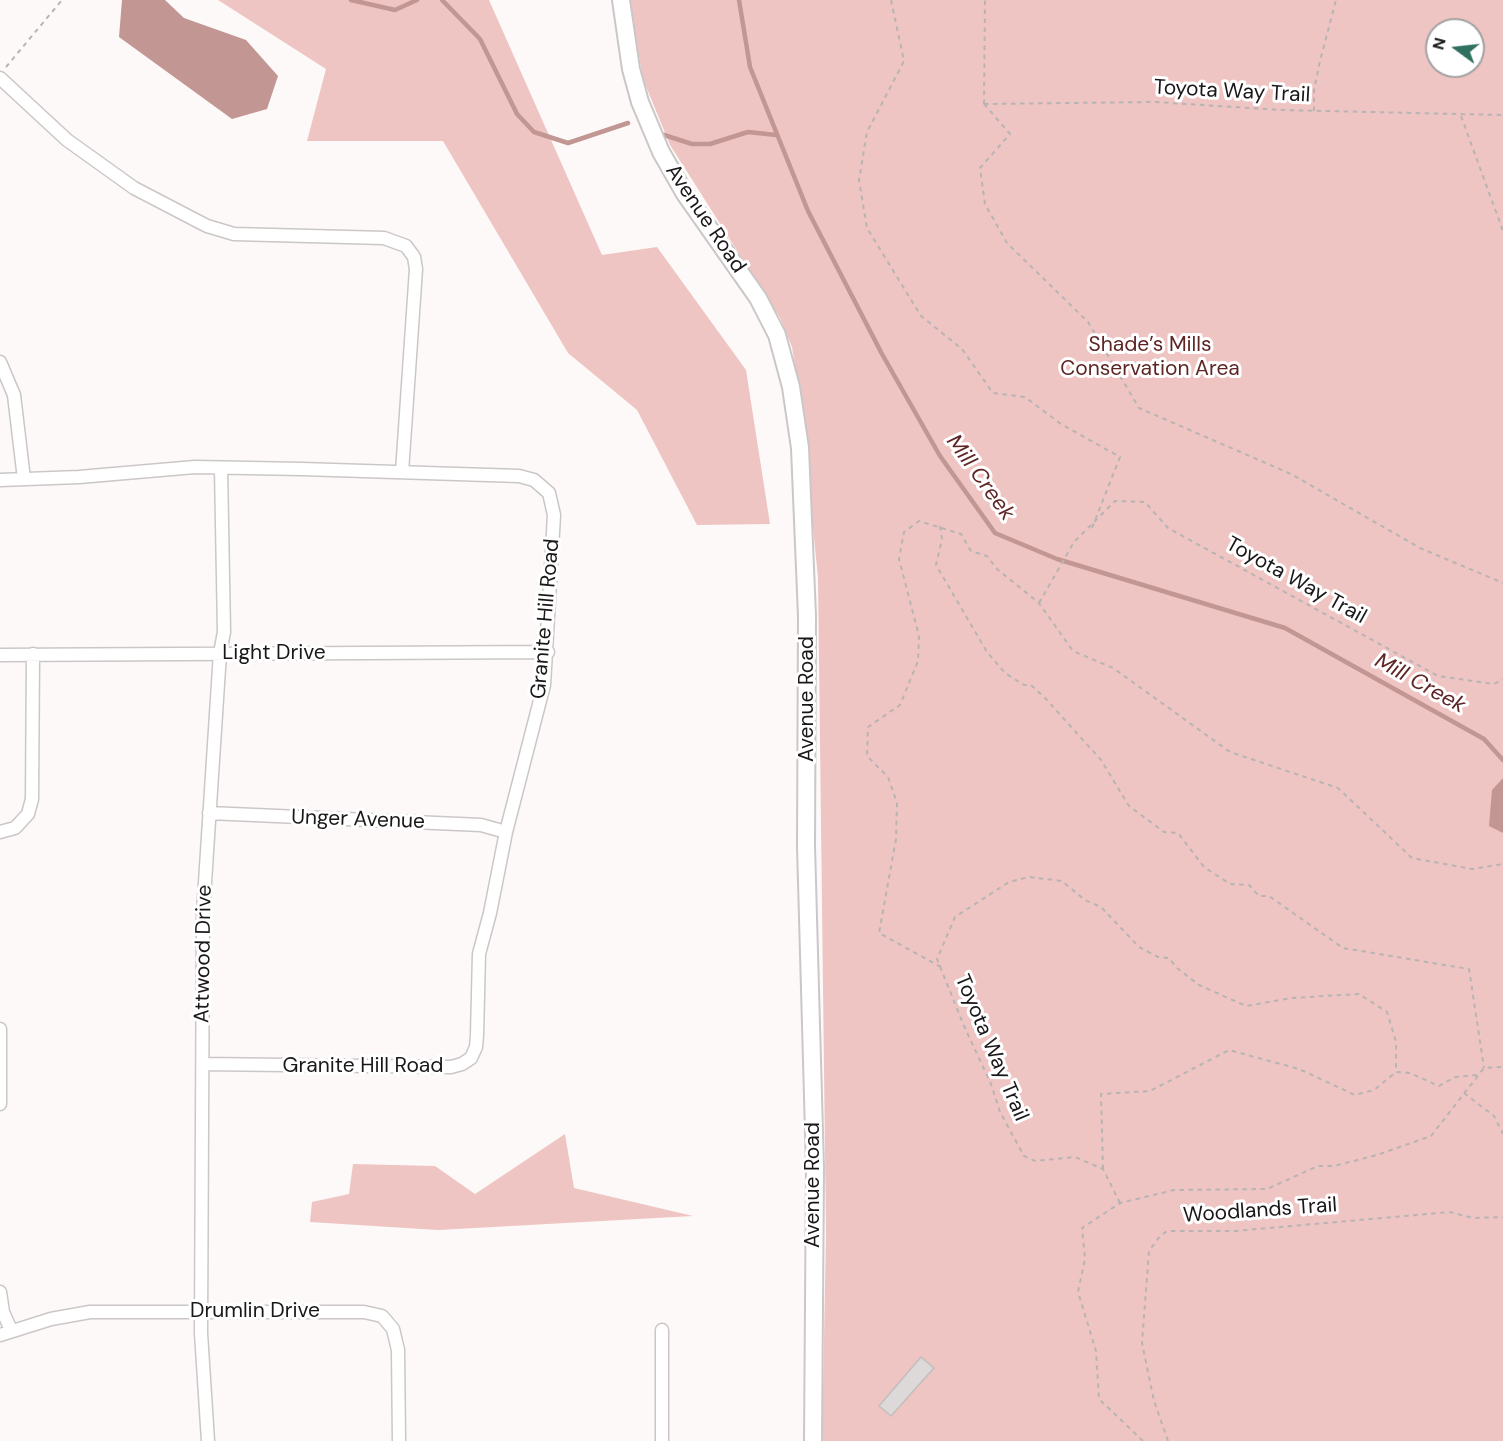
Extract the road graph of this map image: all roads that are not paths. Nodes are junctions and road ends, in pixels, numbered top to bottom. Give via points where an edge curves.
1 (621, 0) edge
2 (2, 73) edge
3 (0, 362) edge
4 (221, 468) junction
5 (402, 472) junction
6 (0, 480) edge
7 (24, 480) junction
8 (548, 652) junction
9 (220, 653) junction
10 (33, 654) junction
11 (0, 655) edge
12 (209, 813) junction
13 (0, 832) edge
14 (506, 832) junction
15 (0, 1029) edge
16 (203, 1064) junction
17 (0, 1104) edge
18 (0, 1292) edge
19 (201, 1311) junction
20 (662, 1330) dead end
21 (6, 1332) edge
22 (207, 1441) edge
23 (399, 1441) edge
24 (662, 1441) edge
25 (813, 1441) edge

1 - 25 street, Avenue Road via 631,69 648,122 685,194 758,298 777,335 791,387 798,438 807,616 806,846 815,1168
2 - 5 street via 67,140 134,188 207,226 234,234 384,238 406,246 414,256 416,268
3 - 7 street via 14,395
4 - 5 street, Granite Hill Road
4 - 7 street, Granite Hill Road
4 - 9 street, Attwood Drive via 224,632
5 - 8 street, Granite Hill Road via 519,477 534,480 549,493 554,515
6 - 7 street, Granite Hill Road
8 - 9 street, Light Drive
8 - 14 street, Granite Hill Road via 536,721
9 - 10 street, Light Drive
9 - 12 street, Attwood Drive
10 - 11 street, Light Drive
10 - 13 street via 32,799 28,814 15,828
12 - 14 street, Unger Avenue via 481,825
12 - 16 street, Attwood Drive via 203,913
14 - 16 street, Granite Hill Road via 479,954 476,1047 471,1058 462,1064 439,1067
15 - 17 street
16 - 19 street, Attwood Drive
18 - 21 street
19 - 21 street, Drumlin Drive via 90,1312
19 - 22 street, Attwood Drive
19 - 23 street, Drumlin Drive via 364,1311 382,1316 393,1329 398,1350
20 - 24 street

